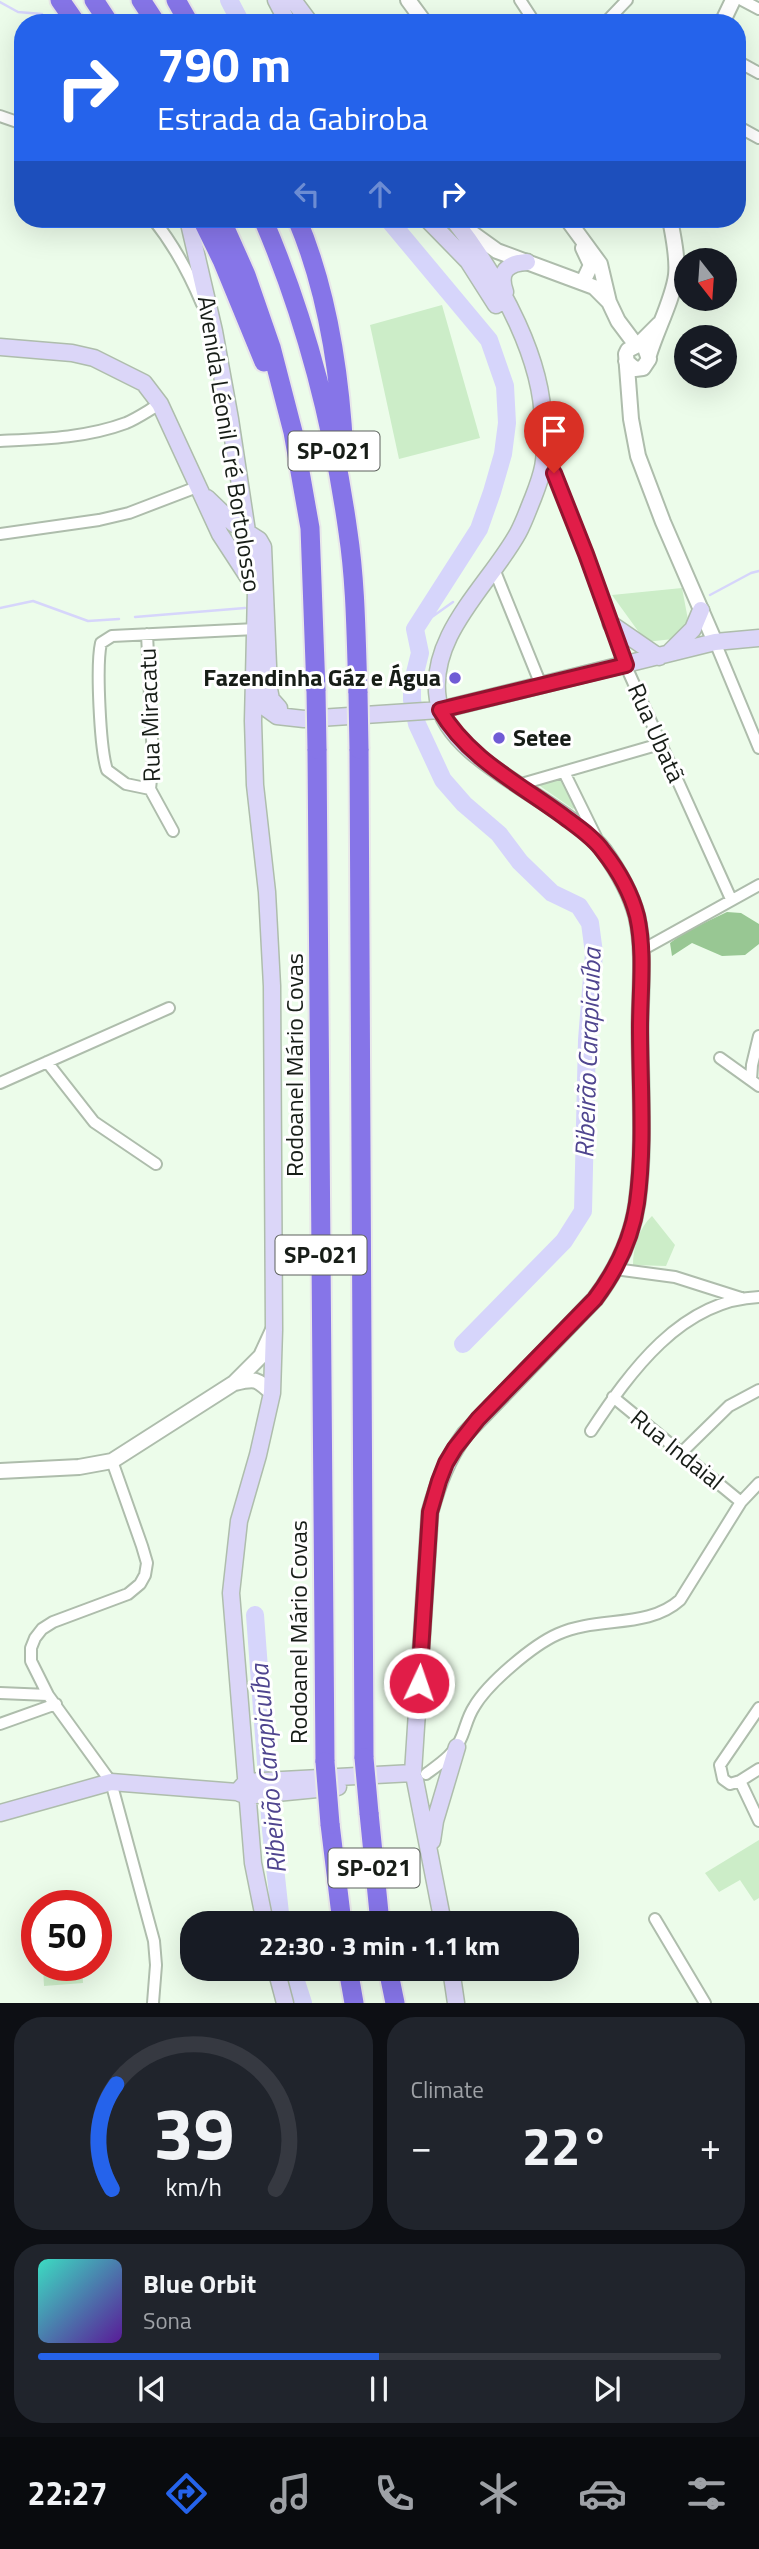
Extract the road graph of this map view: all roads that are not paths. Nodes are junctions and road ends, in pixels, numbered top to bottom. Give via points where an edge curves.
1 (627, 0) edge
2 (742, 0) edge
3 (759, 9) edge
4 (614, 14) edge
5 (161, 228) edge
6 (190, 228) edge
7 (206, 228) edge
8 (225, 228) edge
9 (267, 228) edge
10 (300, 228) edge
11 (436, 228) edge
12 (446, 228) edge
13 (461, 228) edge
14 (465, 228) edge
15 (572, 228) edge
16 (574, 228) edge
17 (671, 228) edge
18 (479, 252) junction
19 (526, 262) junction
20 (583, 282) junction
21 (609, 302) junction
22 (513, 314) junction
23 (214, 331) junction
24 (0, 347) edge
25 (637, 354) junction
26 (538, 392) junction
27 (160, 404) junction
28 (293, 432) junction
29 (544, 439) junction
30 (0, 442) edge
31 (539, 483) junction
32 (558, 485) junction
33 (199, 489) junction
34 (0, 534) edge
35 (247, 534) junction
36 (349, 534) junction
37 (233, 553) junction
38 (495, 569) junction
39 (256, 591) junction
40 (701, 610) junction
41 (611, 624) junction
42 (256, 629) junction
43 (147, 634) junction
44 (759, 638) edge
45 (715, 642) junction
46 (662, 657) junction
47 (626, 665) junction
48 (254, 677) junction
49 (541, 685) junction
50 (440, 710) junction
51 (304, 719) junction
52 (660, 744) junction
53 (759, 748) edge
54 (564, 772) junction
55 (518, 785) junction
56 (150, 789) junction
57 (173, 831) dead end
58 (602, 849) junction
59 (759, 885) edge
60 (731, 898) junction
61 (642, 950) junction
62 (169, 1008) dead end
63 (759, 1036) edge
64 (720, 1058) dead end
65 (47, 1062) junction
66 (0, 1083) edge
67 (755, 1083) edge
68 (156, 1164) dead end
69 (615, 1269) junction
70 (759, 1297) edge
71 (741, 1298) junction
72 (274, 1330) junction
73 (234, 1383) junction
74 (759, 1390) edge
75 (272, 1393) junction
76 (614, 1397) junction
77 (591, 1431) dead end
78 (680, 1454) junction
79 (112, 1461) junction
80 (0, 1471) edge
81 (759, 1483) edge
82 (741, 1502) junction
83 (0, 1693) edge
84 (48, 1695) junction
85 (57, 1704) junction
86 (759, 1708) edge
87 (0, 1724) edge
88 (457, 1747) junction
89 (759, 1769) edge
90 (419, 1776) junction
91 (740, 1781) junction
92 (111, 1782) junction
93 (256, 1789) junction
94 (0, 1813) edge
95 (759, 1821) edge
96 (430, 1850) junction
97 (263, 1911) edge
98 (341, 1911) edge
99 (379, 1911) edge
100 (441, 1911) edge
101 (655, 1919) dead end
102 (279, 1981) edge
103 (350, 1981) edge
104 (390, 1981) edge
105 (452, 1981) edge
106 (153, 2003) edge
107 (285, 2003) edge
108 (354, 2003) edge
109 (395, 2003) edge
110 (456, 2003) edge
111 (705, 2003) edge

1 - 4 street
2 - 3 street
5 - 23 street via 189,274
6 - 23 main road, Avenida Léonil Cré Bortolosso
7 - 28 highway
8 - 28 highway, Rodoanel Mário Covas / SP-021 via 258,307
9 - 36 highway, SP-021 via 313,361
10 - 36 highway via 327,312 342,421
11 - 26 main road via 468,261 486,288 517,339
12 - 18 main road
13 - 18 main road
14 - 19 street via 482,242
15 - 20 street via 591,265
16 - 21 street via 600,264
17 - 25 street via 676,271 672,293 659,324
18 - 19 street
18 - 22 main road
19 - 20 street
19 - 22 main road via 503,271
20 - 21 street
21 - 25 street
22 - 26 main road
23 - 35 main road, Avenida Léonil Cré Bortolosso
24 - 27 main road via 94,358 144,383
25 - 40 street via 630,395 638,456
26 - 29 main road
27 - 30 street via 109,429
27 - 33 main road
28 - 98 highway, Rodoanel Mário Covas / SP-021, bridge via 310,528 316,691 325,1762
29 - 31 main road via 544,471
29 - 32 street, Rua Ubatã
31 - 32 street
31 - 38 main road via 519,531
32 - 41 street, Rua Ubatã
33 - 34 street via 129,513
33 - 35 main road
33 - 37 main road
35 - 37 main road via 234,539
35 - 39 main road, Avenida Léonil Cré Bortolosso
35 - 51 main road via 259,540 265,555 271,699 282,711
36 - 99 highway, SP-021, bridge via 359,749 364,1758
37 - 39 main road
38 - 49 street
38 - 50 main road via 444,647 437,673
39 - 42 main road, Avenida Léonil Cré Bortolosso
40 - 45 street
40 - 46 main road via 693,629
41 - 46 main road
41 - 47 street, Rua Ubatã
42 - 43 street
42 - 48 main road, Avenida Léonil Cré Bortolosso
43 - 56 street, Rua Miracatu via 153,760
43 - 56 street via 107,638 101,643 99,657 107,770 126,783
44 - 45 main road
45 - 46 main road
45 - 53 street
46 - 47 main road
47 - 49 main road
47 - 52 street, Rua Ubatã
48 - 51 main road via 270,712
48 - 72 main road, Avenida Léonil Cré Bortolosso via 255,785 272,986
49 - 50 main road
50 - 51 main road
50 - 55 main road via 473,751
52 - 54 street
52 - 60 street, Rua Ubatã
54 - 55 street
54 - 58 street
55 - 58 main road
56 - 57 street, Rua Miracatu
58 - 61 main road via 629,893
59 - 60 street
60 - 61 street
61 - 69 main road via 637,1204
62 - 65 street
63 - 67 street
64 - 67 street
65 - 66 street
65 - 68 street via 94,1122
69 - 71 street via 675,1277
69 - 90 main road via 595,1299 465,1434 443,1472 430,1512 416,1712
70 - 71 street
71 - 76 street via 721,1304 668,1335
72 - 73 street via 261,1356
72 - 75 main road, Avenida Léonil Cré Bortolosso
73 - 75 street via 253,1379
73 - 79 street
74 - 78 street via 729,1406
75 - 93 main road, Avenida Léonil Cré Bortolosso via 239,1521 231,1593
76 - 77 street
76 - 78 street, Rua Indaial
78 - 82 street, Rua Indaial
79 - 80 street
79 - 84 street via 142,1546 145,1575 128,1594 53,1622 35,1638 31,1661
81 - 82 street
82 - 88 street via 671,1609 577,1628 536,1647 475,1704
83 - 84 street
84 - 85 street
85 - 87 street
85 - 92 street
86 - 91 street via 720,1765 726,1782
88 - 90 street via 450,1757
88 - 96 main road
89 - 91 street
90 - 93 main road
90 - 96 main road
91 - 95 street
92 - 93 main road
92 - 94 main road
92 - 106 street via 154,1941
93 - 97 main road, Avenida Léonil Cré Bortolosso via 253,1863
96 - 100 main road
101 - 111 street
102 - 107 main road
103 - 108 highway
104 - 109 highway
105 - 110 main road

